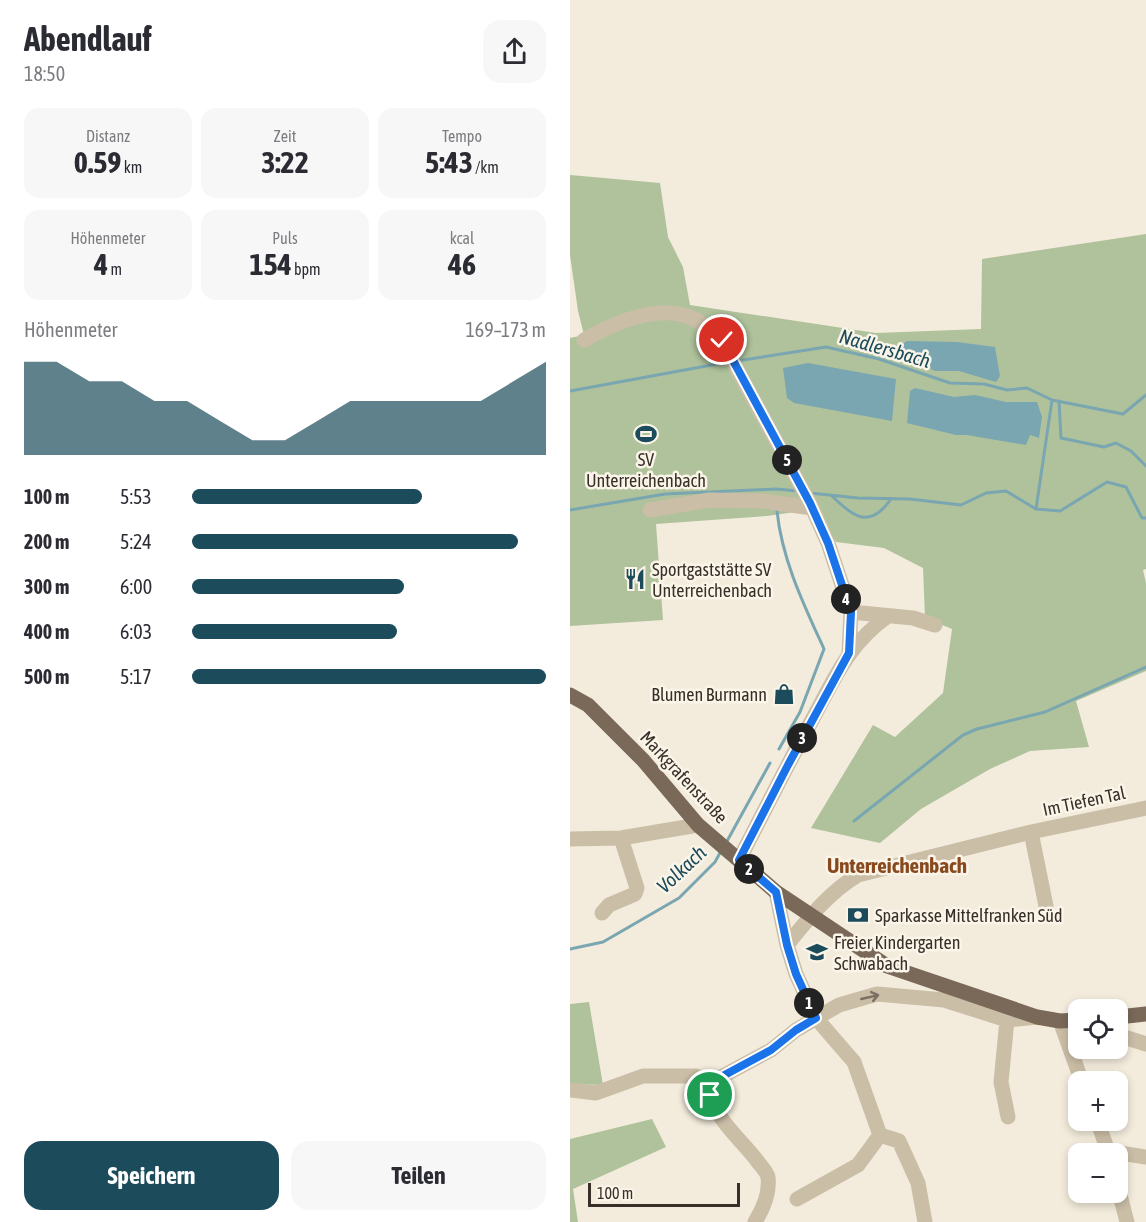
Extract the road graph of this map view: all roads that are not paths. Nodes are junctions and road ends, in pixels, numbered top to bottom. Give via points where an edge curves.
1 (584, 340) dead end
2 (811, 505) junction
3 (650, 510) dead end
4 (851, 612) junction
5 (888, 616) junction
6 (935, 625) dead end
7 (849, 653) junction
8 (570, 695) edge
9 (1146, 808) edge
10 (699, 825) junction
11 (1031, 832) junction
12 (621, 838) junction
13 (570, 839) edge
14 (737, 858) junction
15 (776, 892) junction
16 (1046, 906) dead end
17 (602, 913) dead end
18 (812, 914) junction
19 (787, 945) junction
20 (1146, 1014) edge
21 (1128, 1016) edge
22 (1037, 1017) junction
23 (816, 1018) junction
24 (1007, 1020) junction
25 (1068, 1021) edge
26 (1059, 1022) junction
27 (1128, 1038) edge
28 (1146, 1044) edge
29 (1078, 1071) edge
30 (712, 1084) junction
31 (570, 1090) edge
32 (1008, 1117) dead end
33 (880, 1135) junction
34 (1128, 1155) edge
35 (1146, 1157) edge
36 (796, 1199) dead end
37 (1122, 1203) edge
38 (756, 1222) edge
39 (925, 1222) edge
40 (1127, 1222) edge

1 - 2 street via 640,317 670,313 703,324 722,340
2 - 3 street via 710,500
2 - 4 street
4 - 5 street
4 - 7 street
5 - 6 street
5 - 7 street
7 - 14 street
8 - 10 main road, Markgrafenstraße via 588,705 643,760
9 - 11 street, Im Tiefen Tal
10 - 12 street
10 - 14 main road, Markgrafenstraße
11 - 16 street, Im Tiefen Tal
11 - 18 street, Im Tiefen Tal via 858,875 841,885
12 - 13 street
12 - 17 street via 637,888 635,894 609,905
14 - 15 main road, Markgrafenstraße
15 - 18 main road, Markgrafenstraße
15 - 19 street
18 - 19 street, Im Tiefen Tal
18 - 22 main road, Markgrafenstraße via 887,966
19 - 23 street
20 - 21 main road
22 - 24 street
22 - 26 main road, Markgrafenstraße
23 -> 24 street via 839,1005 876,994 944,1000
23 - 30 street
23 - 33 street via 854,1062
24 - 32 street via 1001,1082
25 - 26 main road, Markgrafenstraße
26 - 29 street
27 - 28 street
30 - 31 street via 696,1076 643,1076 596,1093
30 - 38 street via 710,1095 716,1114 768,1176 766,1198
33 - 36 street via 858,1165
33 - 39 street via 899,1142 918,1183
34 - 35 street
37 - 40 street

